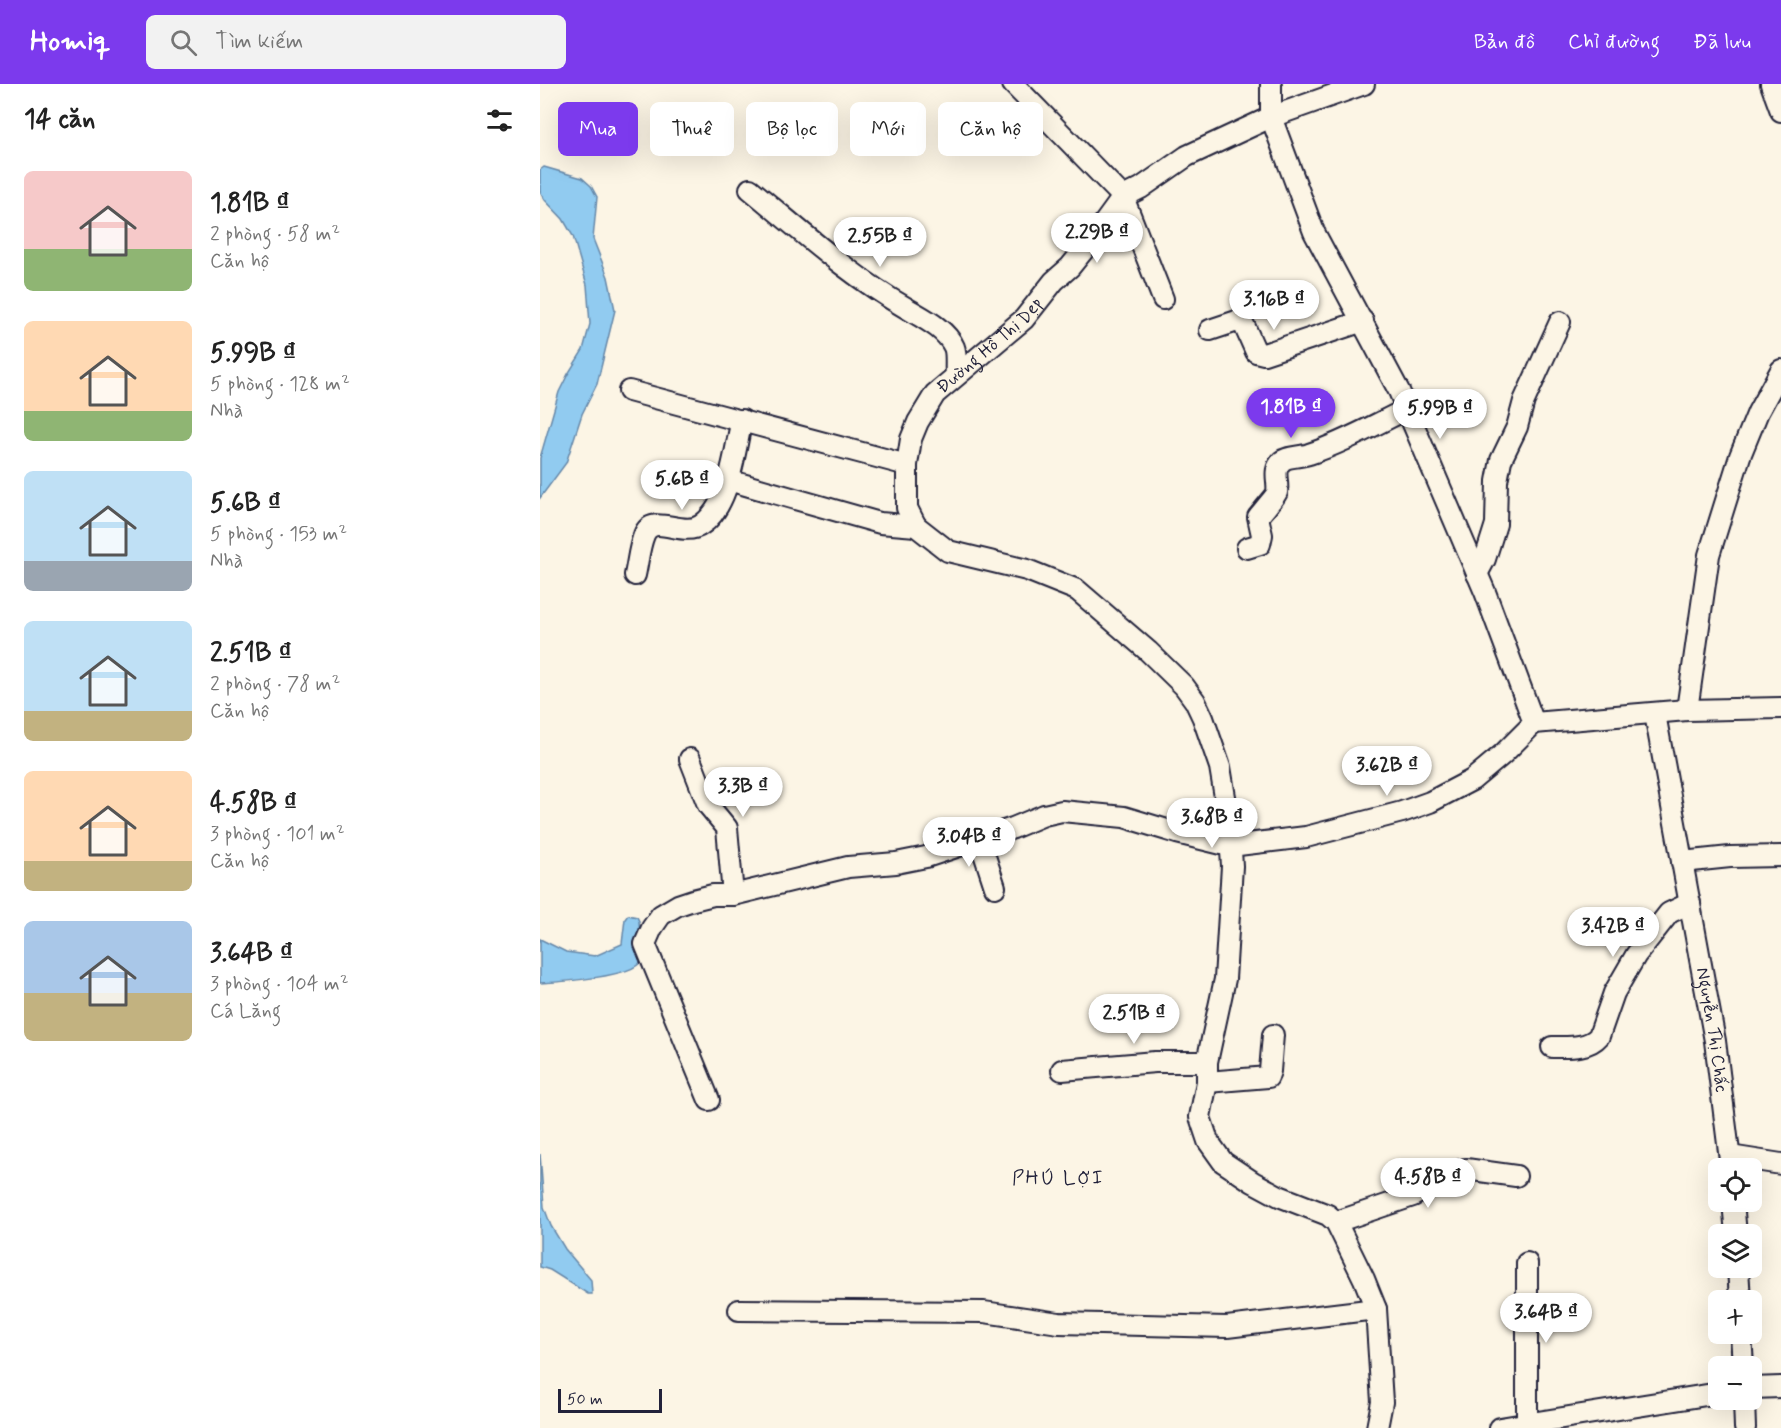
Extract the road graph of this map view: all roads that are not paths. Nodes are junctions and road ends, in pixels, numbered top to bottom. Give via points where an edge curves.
1 (1013, 84) edge
2 (1270, 84) edge
3 (1364, 84) edge
4 (1771, 84) edge
5 (1781, 111) edge
6 (1271, 117) junction
7 (750, 189) dead end
8 (1123, 197) junction
9 (1163, 299) dead end
10 (1363, 321) junction
11 (1560, 322) dead end
12 (1210, 330) dead end
13 (1781, 370) edge
14 (956, 375) junction
15 (629, 391) dead end
16 (1407, 409) junction
17 (742, 420) junction
18 (907, 465) junction
19 (728, 480) junction
20 (916, 526) junction
21 (1247, 548) dead end
22 (1477, 574) junction
23 (635, 575) dead end
24 (1781, 708) edge
25 (1687, 710) junction
26 (1655, 714) junction
27 (1534, 723) junction
28 (690, 759) dead end
29 (979, 838) junction
30 (1230, 846) junction
31 (1781, 856) edge
32 (1682, 862) junction
33 (995, 887) dead end
34 (733, 895) junction
35 (1690, 903) junction
36 (1273, 1035) dead end
37 (1552, 1047) dead end
38 (1062, 1070) dead end
39 (1207, 1072) junction
40 (710, 1100) dead end
41 (1730, 1158) edge
42 (1762, 1163) edge
43 (1781, 1164) edge
44 (1516, 1176) dead end
45 (1336, 1222) junction
46 (1527, 1263) dead end
47 (1376, 1309) junction
48 (739, 1311) dead end
49 (1781, 1387) edge
50 (1762, 1388) edge
51 (1708, 1395) edge
52 (1744, 1410) edge
53 (1527, 1424) junction
54 (1377, 1428) edge
55 (1500, 1428) edge
56 (1745, 1428) edge

1 - 8 street
2 - 6 street
3 - 6 street, Đường Hồ Thị Dẹp
4 - 5 street
6 - 8 street, Đường Hồ Thị Dẹp via 1187,156
6 - 10 street via 1314,232
7 - 14 street via 852,273 943,334 954,347
8 - 9 street
8 - 14 street, Đường Hồ Thị Dẹp via 1091,242 1024,319
10 - 12 street via 1264,354 1256,352 1244,325 1238,321
10 - 16 street
11 - 22 street via 1500,460 1496,524
13 - 25 street via 1740,456 1709,555
14 - 18 street, Đường Hồ Thị Dẹp via 935,394 918,422
15 - 17 street
16 - 21 street via 1335,446 1281,462 1275,476 1276,496 1258,517 1260,544
16 - 22 street
17 - 18 street
17 - 19 street
18 - 20 street, Đường Hồ Thị Dẹp via 907,508
19 - 20 street via 880,523
19 - 23 street via 721,501 702,525 691,530 667,525 648,528
20 - 30 street via 948,551 1027,570 1077,590 1184,686 1203,718 1220,767
22 - 27 street
24 - 25 street
25 - 26 street
26 - 27 street
26 - 32 street, Nguyễn Thị Chấc
27 - 30 street via 1472,780 1430,802 1306,837
28 - 34 street via 708,805 727,828
29 - 30 street via 1062,811 1124,817
29 - 33 street
29 - 34 street via 926,857 848,867
30 - 39 street via 1225,980
31 - 32 street via 1730,856
32 - 35 street, Nguyễn Thị Chấc
34 - 40 street via 713,895 678,905 661,915 645,944
35 - 37 street via 1669,913 1636,955 1614,993 1599,1036 1582,1045
35 - 41 street, Nguyễn Thị Chấc via 1715,1041
36 - 39 street via 1268,1077
38 - 39 street via 1155,1062
39 - 45 street via 1200,1117 1208,1141 1223,1162 1279,1196 1328,1215
42 - 43 street
44 - 45 street via 1466,1169 1453,1172 1413,1196
45 - 47 street
46 - 53 street
47 - 48 street via 1227,1327 1059,1323 984,1312
47 - 54 street via 1382,1402
49 - 50 street
51 - 53 street
52 - 56 street
53 - 55 street

